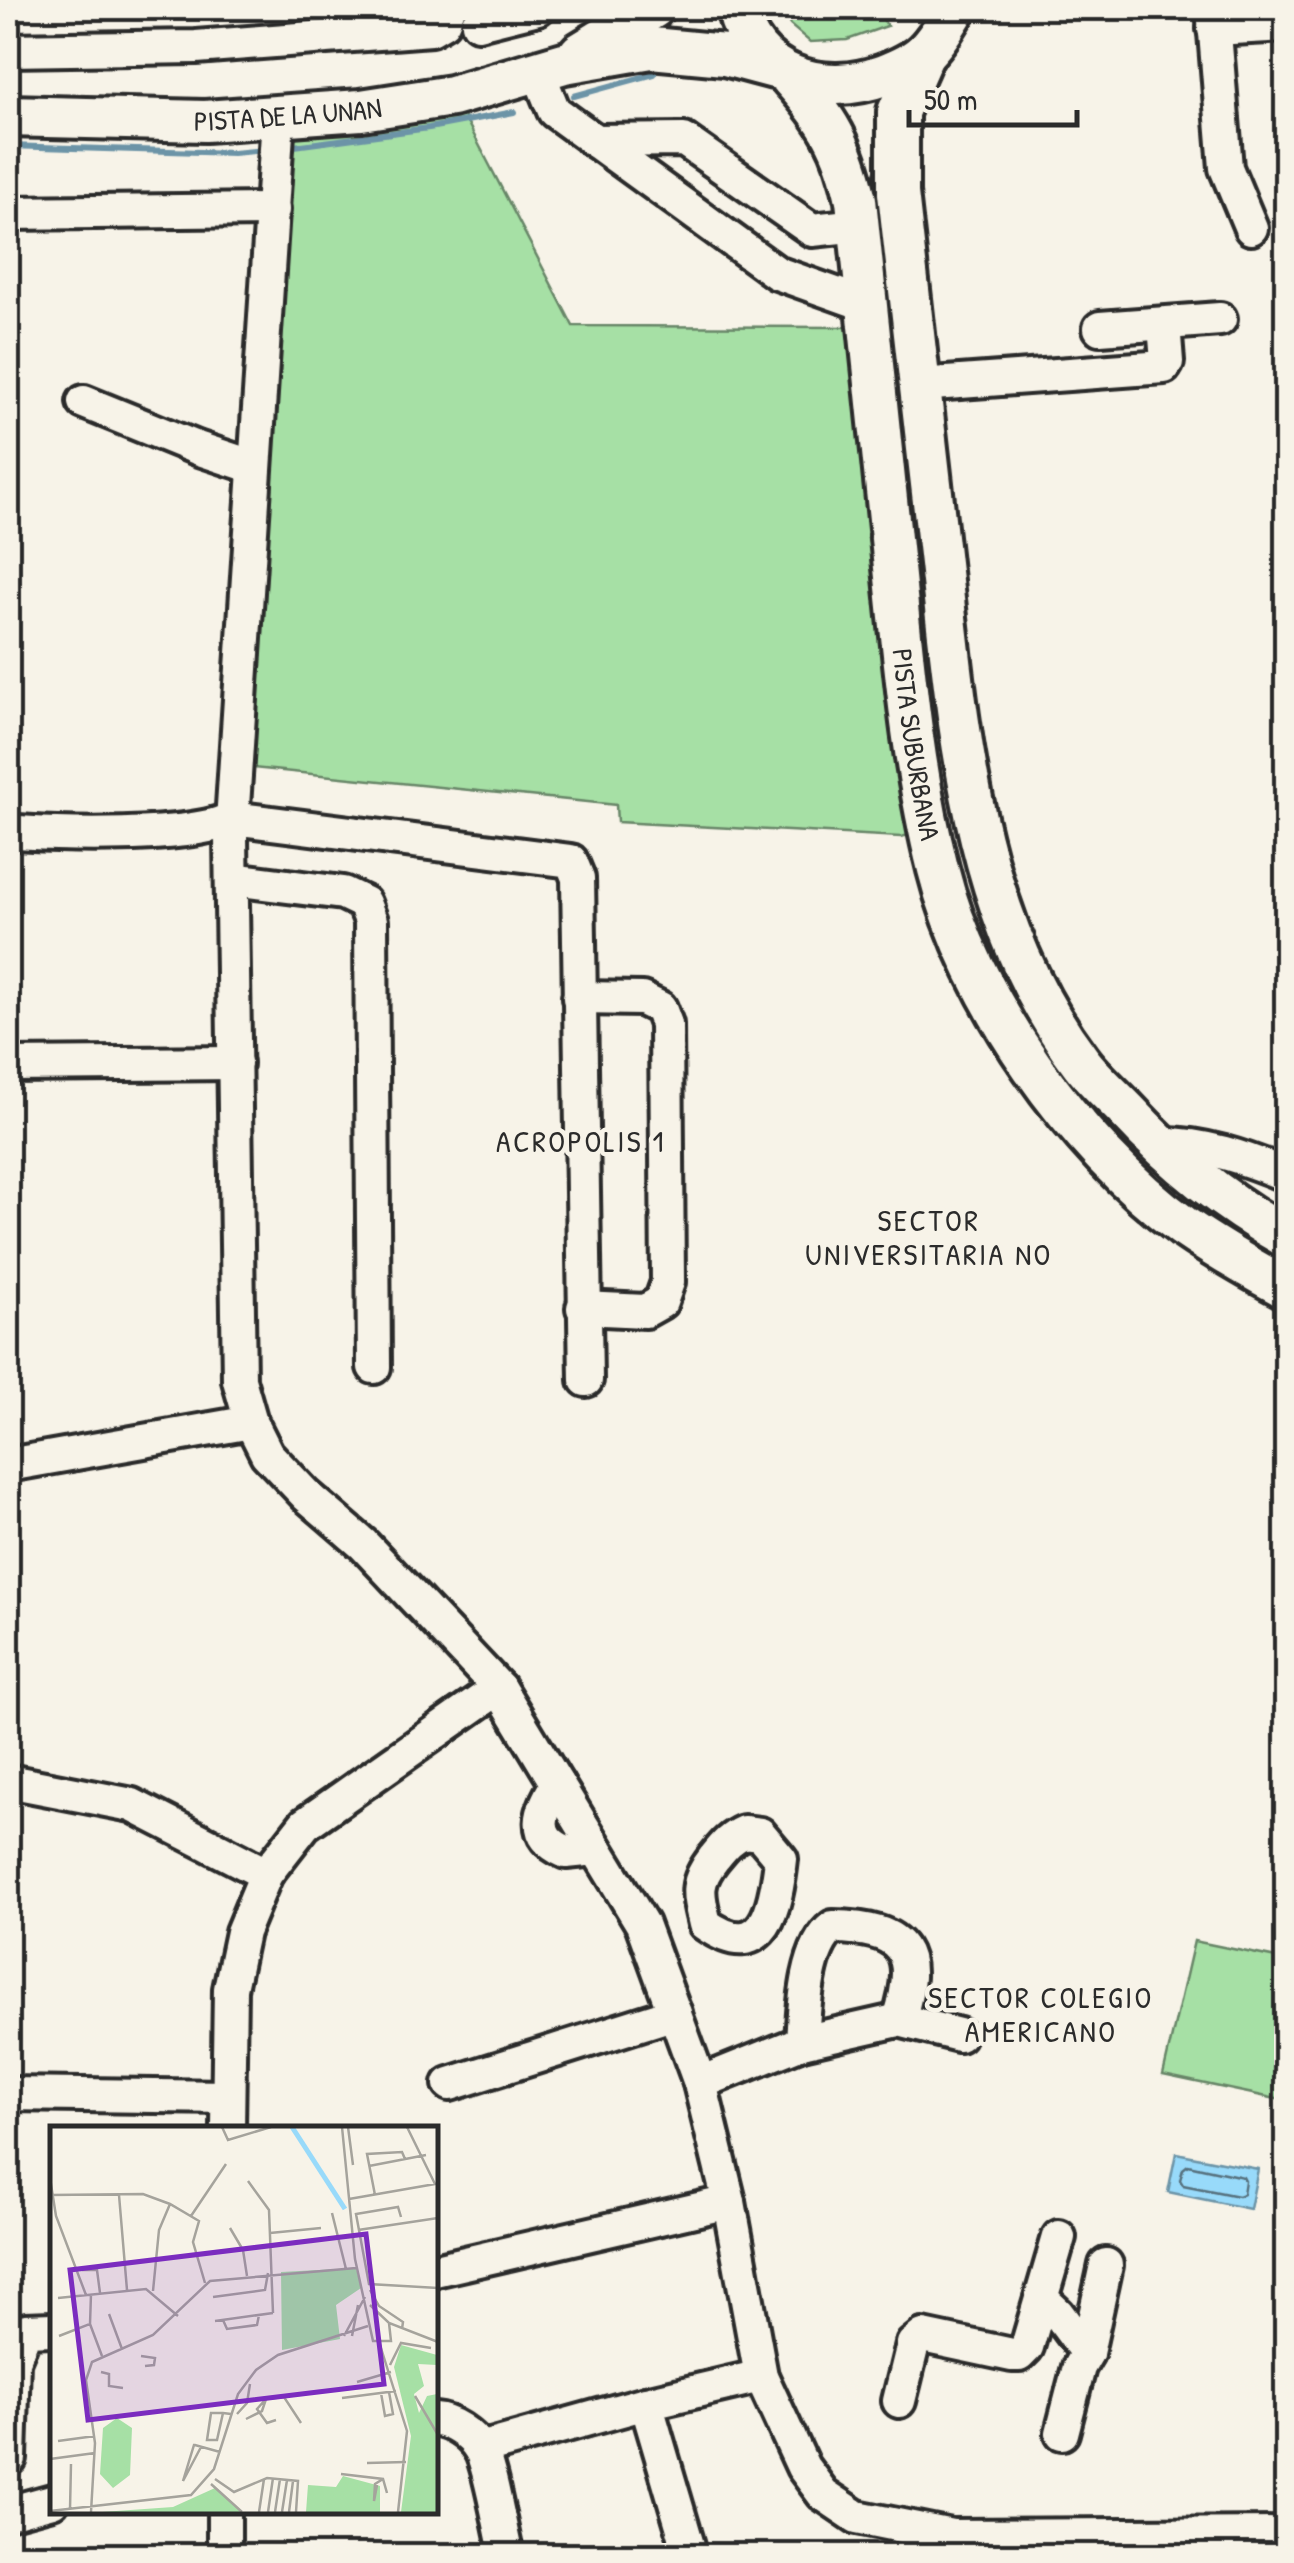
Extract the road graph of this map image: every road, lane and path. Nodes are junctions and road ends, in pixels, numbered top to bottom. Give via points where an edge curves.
1 (538, 8) edge
2 (654, 8) edge
3 (737, 8) edge
4 (956, 8) edge
5 (1214, 18) edge
6 (453, 20) edge
7 (1286, 24) edge
8 (8, 50) edge
9 (923, 55) junction
10 (551, 68) junction
11 (782, 73) junction
12 (8, 116) edge
13 (595, 140) junction
14 (276, 163) junction
15 (8, 213) edge
16 (859, 225) junction
17 (1251, 228) dead end
18 (812, 230) junction
19 (777, 273) junction
20 (866, 305) junction
21 (1220, 320) dead end
22 (1164, 324) junction
23 (1100, 328) dead end
24 (920, 384) junction
25 (84, 402) dead end
26 (254, 468) junction
27 (226, 827) junction
28 (8, 831) edge
29 (232, 879) junction
30 (579, 998) junction
31 (235, 1062) junction
32 (8, 1065) edge
33 (1158, 1144) junction
34 (1286, 1175) edge
35 (1286, 1237) edge
36 (1286, 1288) edge
37 (584, 1308) junction
38 (374, 1367) dead end
39 (586, 1380) dead end
40 (251, 1422) junction
41 (8, 1465) edge
42 (499, 1688) junction
43 (8, 1781) edge
44 (266, 1874) junction
45 (762, 1929) dead end
46 (818, 1944) junction
47 (674, 2013) junction
48 (899, 2020) junction
49 (959, 2035) dead end
50 (802, 2042) junction
51 (700, 2083) junction
52 (450, 2084) dead end
53 (8, 2094) edge
54 (228, 2112) edge
55 (729, 2202) junction
56 (1059, 2237) dead end
57 (1106, 2264) dead end
58 (438, 2269) edge
59 (1041, 2298) junction
60 (50, 2330) edge
61 (1087, 2352) junction
62 (761, 2376) junction
63 (899, 2401) dead end
64 (646, 2403) junction
65 (438, 2420) edge
66 (1062, 2434) dead end
67 (480, 2449) junction
68 (10, 2458) edge
69 (50, 2502) edge
70 (8, 2513) edge
71 (224, 2513) edge
72 (1286, 2534) edge
73 (224, 2556) edge
74 (507, 2556) edge
75 (691, 2556) edge

1 - 6 street
2 - 10 main road, PISTA DE LA UNAN
3 - 11 main road, PISTA SUBURBANA via 746,34
4 - 9 main road, PISTA SUBURBANA
5 - 7 street
5 - 17 street via 1226,168
6 - 8 street via 196,46
9 - 11 main road, PISTA DE LA UNAN via 862,83
9 - 24 main road, PISTA SUBURBANA via 896,128
10 - 11 main road, PISTA DE LA UNAN via 651,48 725,55
10 - 13 street via 554,111
10 - 14 main road, PISTA DE LA UNAN via 452,96 361,110
11 - 16 main road, PISTA SUBURBANA via 822,112 841,145
12 - 14 main road, PISTA DE LA UNAN via 205,121
13 - 18 street via 684,140
13 - 19 street
14 - 15 street
14 - 26 street
16 - 18 street
16 - 20 main road, PISTA SUBURBANA
18 - 19 street
19 - 20 street
20 - 36 main road, PISTA SUBURBANA via 921,792 938,874 972,962 1041,1078 1129,1180 1180,1224
21 - 22 street
22 - 23 street
22 - 24 street via 1164,367
24 - 33 main road, PISTA SUBURBANA via 960,738 992,880 1042,1001 1080,1062
25 - 26 street
26 - 27 street
27 - 28 street
27 - 29 street
27 - 30 street via 571,861 578,878
29 - 31 street
29 - 38 street via 344,893 364,903 371,921
30 - 37 street
30 - 37 street via 642,999 660,1008 666,1024 668,1282 661,1302 645,1311
31 - 32 street
31 - 40 street via 239,1380
33 - 34 street via 1184,1143
33 - 35 main road, PISTA SUBURBANA via 1248,1216
37 - 39 street
40 - 41 street
40 - 42 street via 267,1454
42 - 44 street via 305,1824
42 - 47 street via 642,1924
43 - 44 street via 132,1806
44 - 54 street via 242,1932 230,1989
45 - 46 street
46 - 48 street via 833,1927 860,1927 899,1944 910,1961
46 - 50 street
47 - 51 street
47 - 52 street
48 - 49 street
48 - 50 street
50 - 51 street
51 - 55 street
53 - 54 street
55 - 58 street
55 - 62 street
56 - 59 street
57 - 61 street
59 - 61 street
59 - 63 street via 1019,2355 922,2336
60 - 68 street via 26,2330 12,2361
61 - 66 street
62 - 64 street
62 - 72 street via 803,2467 824,2494 857,2517 952,2536
64 - 67 street
64 - 75 street
65 - 67 street
67 - 74 street
69 - 70 street
71 - 73 street

